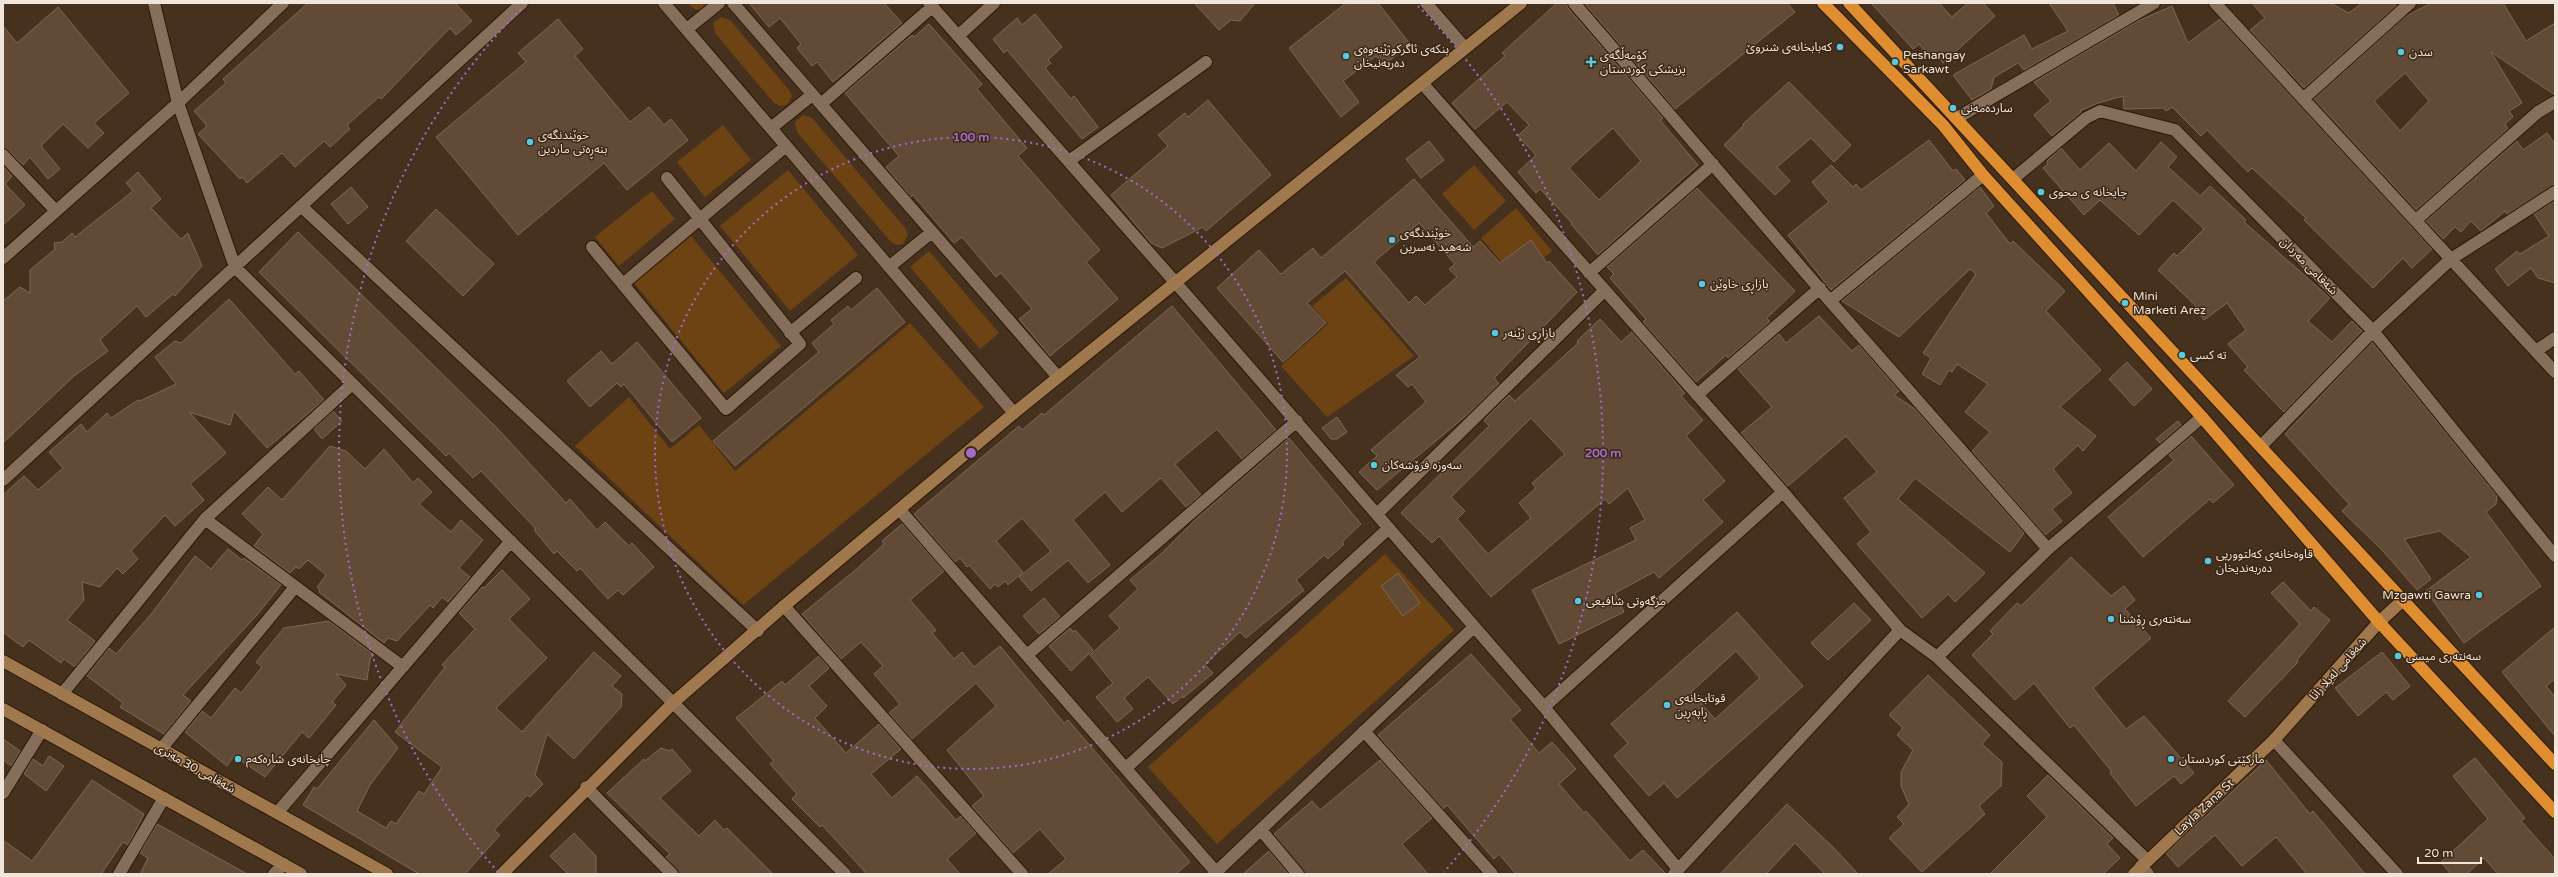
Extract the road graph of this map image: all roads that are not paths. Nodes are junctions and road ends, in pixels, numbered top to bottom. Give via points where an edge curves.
1 (154, 3) edge
2 (283, 3) edge
3 (522, 3) edge
4 (664, 3) edge
5 (718, 3) edge
6 (733, 3) edge
7 (994, 3) edge
8 (1426, 3) edge
9 (1521, 3) edge
10 (1574, 3) edge
11 (1849, 3) edge
12 (2154, 3) edge
13 (2215, 3) edge
14 (2410, 3) edge
15 (1827, 4) edge
16 (931, 5) edge
17 (687, 29) junction
18 (958, 36) junction
19 (1465, 48) junction
20 (1206, 62) dead end
21 (1422, 83) junction
22 (812, 95) junction
23 (2303, 99) junction
24 (2555, 102) edge
25 (178, 103) junction
26 (821, 104) junction
27 (1957, 118) junction
28 (771, 128) junction
29 (786, 146) junction
30 (3, 155) edge
31 (1069, 161) junction
32 (1713, 164) junction
33 (1983, 175) junction
34 (667, 178) dead end
35 (2013, 179) junction
36 (2555, 192) edge
37 (301, 206) junction
38 (56, 211) junction
39 (700, 219) junction
40 (2416, 220) junction
41 (932, 232) junction
42 (592, 247) dead end
43 (3, 258) edge
44 (2451, 259) junction
45 (235, 267) junction
46 (890, 267) junction
47 (1589, 273) junction
48 (856, 278) dead end
49 (1175, 282) junction
50 (623, 284) junction
51 (1820, 288) junction
52 (1605, 290) junction
53 (1830, 301) junction
54 (2373, 331) junction
55 (790, 333) junction
56 (2555, 338) edge
57 (2536, 351) junction
58 (2555, 372) edge
59 (1058, 377) junction
60 (352, 384) junction
61 (1697, 395) junction
62 (1014, 413) junction
63 (2202, 417) junction
64 (1297, 421) junction
65 (2262, 446) junction
66 (3, 480) edge
67 (1783, 492) junction
68 (900, 510) junction
69 (1377, 514) junction
70 (205, 519) junction
71 (1388, 528) junction
72 (511, 541) junction
73 (2048, 549) junction
74 (2555, 556) edge
75 (295, 587) junction
76 (2403, 600) junction
77 (784, 606) junction
78 (2379, 622) junction
79 (1474, 627) junction
80 (1900, 630) junction
81 (758, 631) junction
82 (1027, 655) junction
83 (1937, 658) junction
84 (3, 661) edge
85 (403, 667) junction
86 (62, 694) junction
87 (674, 702) junction
88 (1544, 707) junction
89 (3, 709) edge
90 (42, 730) junction
91 (1364, 731) junction
92 (2274, 740) junction
93 (161, 749) junction
94 (2555, 764) edge
95 (1126, 768) junction
96 (586, 787) junction
97 (3, 793) edge
98 (164, 798) junction
99 (2555, 812) edge
100 (277, 813) junction
101 (1261, 830) junction
102 (284, 864) junction
103 (2142, 869) edge
104 (1676, 872) edge
105 (1215, 873) edge
106 (119, 874) edge
107 (274, 874) edge
108 (301, 874) edge
109 (387, 874) edge
110 (502, 874) edge
111 (672, 874) edge
112 (844, 874) edge
113 (1022, 874) edge
114 (1298, 874) edge
115 (1492, 874) edge
116 (2397, 874) edge

1 - 25 street
2 - 25 street
3 - 37 street
4 - 17 street
5 - 17 street
6 - 22 street
7 - 18 street
8 - 19 street
9 - 19 street
10 - 32 street
11 - 27 highway
12 - 27 street
13 - 23 street
14 - 23 street
15 - 33 highway via 1943,126
16 - 18 street
16 - 26 street
17 - 28 street
18 - 31 street
19 - 21 street
20 - 31 street
21 - 47 street
21 - 49 street
22 - 26 street
22 - 28 street
23 - 40 street
24 - 40 street via 2538,112
25 - 38 street
25 - 45 street
26 - 41 street
27 - 35 highway
28 - 29 street
29 - 39 street
29 - 46 street
30 - 38 street
31 - 49 street
32 - 47 street
32 - 51 street
33 - 53 street
33 - 63 highway
34 - 39 street
35 - 54 street, شەقامی مەردان via 2086,118 2100,111 2175,130
35 - 65 highway
36 - 44 street
37 - 45 street
37 - 81 street
38 - 43 street
39 - 50 street
39 - 55 street
40 - 44 street
41 - 46 street
41 - 59 street
42 - 50 street
44 - 54 street
44 - 57 street
45 - 60 street
45 - 66 street
46 - 62 street
47 - 52 street
48 - 55 street
49 - 59 street
49 - 64 street
50 - 55 street via 726,409 800,344
51 - 53 street
51 - 61 street
52 - 61 street
52 - 69 street
53 - 73 street
54 - 65 street
54 - 74 street, شەقامی مەردان
56 - 57 street
57 - 58 street
59 - 62 street
60 - 70 street
60 - 72 street
61 - 67 street
62 - 68 street
63 - 73 street
63 - 78 highway
64 - 69 street
64 - 82 street
65 - 76 highway
67 - 80 street
67 - 88 street
68 - 77 street
68 - 82 street
69 - 71 street
70 - 75 street
70 - 86 street
71 - 79 street
71 - 95 street
72 - 85 street
72 - 87 street
73 - 83 street
75 - 85 street
75 - 93 street
76 - 78 street, شەقامی لەیلا زانا
76 - 94 highway
77 - 81 street
77 - 113 street
78 - 92 street, شەقامی لەیلا زانا
78 - 99 highway
79 - 88 street
79 - 91 street
80 - 83 street
80 - 104 street
81 - 87 street
82 - 95 street
83 - 103 street
84 - 86 street, شەقامی 30 مەتری
85 - 100 street
86 - 93 street, شەقامی 30 مەتری
87 - 96 street
87 - 112 street
88 - 104 street
89 - 90 street
90 - 97 street
90 - 98 street
91 - 101 street
91 - 115 street
92 - 103 street, Layla Zana St
92 - 116 street
93 - 100 street, شەقامی 30 مەتری
95 - 105 street
96 - 110 street
96 - 111 street
98 - 102 street
98 - 106 street
100 - 109 street, شەقامی 30 مەتری
101 - 105 street
101 - 114 street
102 - 107 street
102 - 108 street

